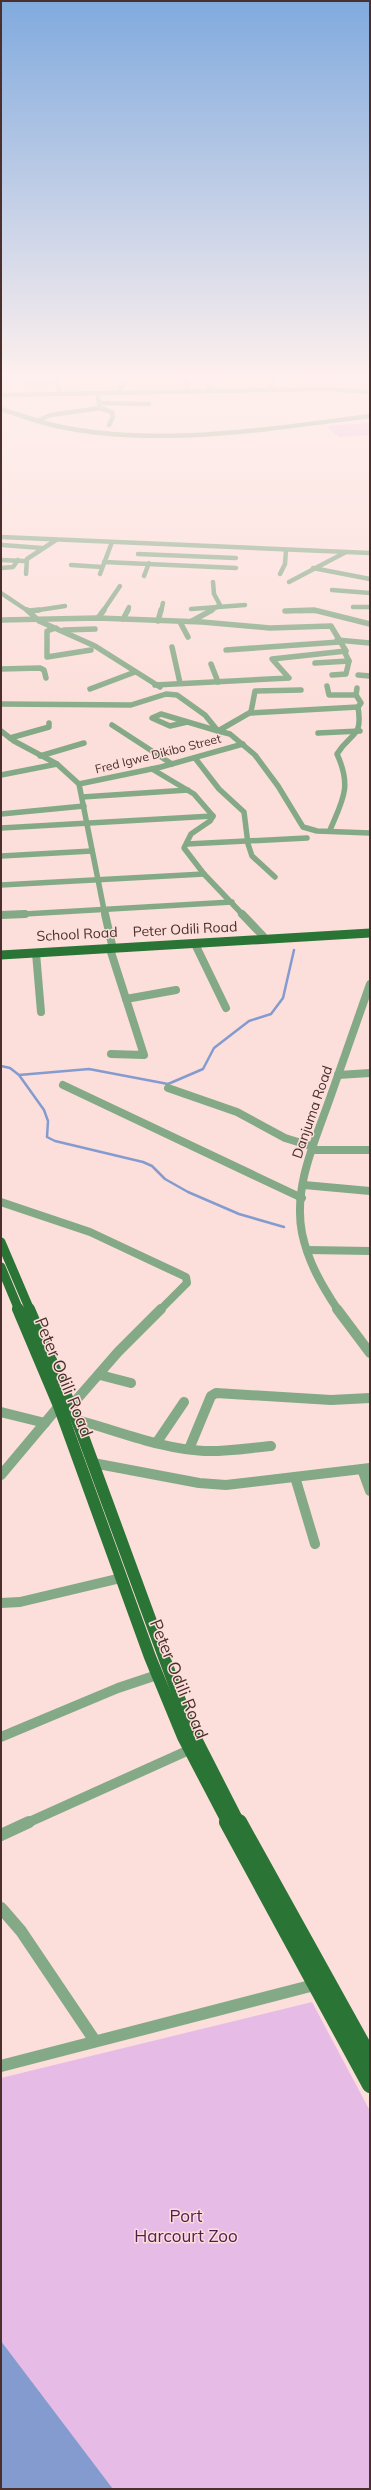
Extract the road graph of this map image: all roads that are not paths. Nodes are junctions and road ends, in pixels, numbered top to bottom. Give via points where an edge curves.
1 (1, 537) edge
2 (56, 540) junction
3 (112, 542) junction
4 (2, 545) dead end
5 (42, 548) junction
6 (235, 548) junction
7 (286, 550) junction
8 (346, 552) junction
9 (138, 554) dead end
10 (370, 554) edge
11 (236, 558) junction
12 (1, 560) edge
13 (18, 560) junction
14 (25, 561) junction
15 (149, 563) junction
16 (103, 564) junction
17 (71, 565) dead end
18 (1, 568) edge
19 (236, 568) junction
20 (313, 568) junction
21 (26, 574) dead end
22 (100, 574) dead end
23 (238, 574) dead end
24 (280, 574) dead end
25 (144, 576) dead end
26 (370, 579) edge
27 (213, 582) dead end
28 (289, 582) dead end
29 (120, 586) dead end
30 (332, 590) dead end
31 (1, 593) edge
32 (370, 593) edge
33 (163, 603) dead end
34 (245, 605) dead end
35 (65, 606) dead end
36 (129, 607) dead end
37 (353, 607) dead end
38 (370, 607) edge
39 (217, 608) junction
40 (191, 609) dead end
41 (29, 611) junction
42 (285, 611) dead end
43 (98, 618) junction
44 (123, 619) junction
45 (1, 620) edge
46 (39, 621) junction
47 (158, 621) junction
48 (192, 621) junction
49 (180, 622) junction
50 (370, 624) edge
51 (56, 628) junction
52 (95, 629) dead end
53 (62, 630) junction
54 (188, 636) dead end
55 (338, 641) junction
56 (370, 643) edge
57 (172, 647) dead end
58 (91, 650) dead end
59 (226, 650) dead end
60 (345, 653) junction
61 (349, 661) junction
62 (315, 663) dead end
63 (211, 664) dead end
64 (1, 669) edge
65 (135, 672) junction
66 (332, 675) dead end
67 (358, 675) dead end
68 (370, 676) edge
69 (46, 678) dead end
70 (218, 682) junction
71 (180, 683) junction
72 (155, 685) junction
73 (327, 686) dead end
74 (357, 688) dead end
75 (90, 689) dead end
76 (301, 690) dead end
77 (166, 694) junction
78 (356, 695) junction
79 (370, 702) edge
80 (1, 704) edge
81 (360, 704) junction
82 (250, 713) junction
83 (49, 722) dead end
84 (187, 722) junction
85 (112, 725) dead end
86 (1, 731) edge
87 (218, 731) junction
88 (360, 731) junction
89 (318, 733) dead end
90 (10, 738) junction
91 (84, 743) dead end
92 (243, 744) junction
93 (40, 756) junction
94 (195, 758) junction
95 (57, 764) junction
96 (172, 764) junction
97 (152, 769) junction
98 (1, 775) edge
99 (79, 784) junction
100 (188, 790) junction
101 (82, 798) junction
102 (84, 806) junction
103 (1, 814) edge
104 (213, 816) junction
105 (87, 824) junction
106 (1, 828) edge
107 (330, 830) junction
108 (370, 833) edge
109 (307, 838) dead end
110 (247, 841) junction
111 (187, 844) junction
112 (92, 851) junction
113 (1, 856) edge
114 (204, 874) junction
115 (275, 877) dead end
116 (98, 880) junction
117 (1, 885) edge
118 (232, 902) junction
119 (104, 910) junction
120 (1, 915) edge
121 (370, 930) edge
122 (370, 933) edge
123 (263, 936) junction
124 (195, 944) junction
125 (112, 947) junction
126 (1, 951) edge
127 (36, 953) junction
128 (1, 955) edge
129 (370, 984) edge
130 (176, 990) dead end
131 (126, 999) junction
132 (226, 1008) dead end
133 (42, 1012) dead end
134 (111, 1054) dead end
135 (370, 1073) edge
136 (338, 1075) junction
137 (63, 1085) dead end
138 (168, 1088) dead end
139 (312, 1148) junction
140 (370, 1150) edge
141 (304, 1185) junction
142 (370, 1191) edge
143 (302, 1198) junction
144 (1, 1202) edge
145 (1, 1242) edge
146 (308, 1250) junction
147 (370, 1251) edge
148 (1, 1267) edge
149 (370, 1353) edge
150 (100, 1375) junction
151 (131, 1383) dead end
152 (370, 1398) edge
153 (184, 1402) dead end
154 (65, 1406) junction
155 (1, 1412) edge
156 (77, 1420) junction
157 (45, 1423) junction
158 (157, 1442) junction
159 (271, 1446) dead end
160 (189, 1449) junction
161 (93, 1462) junction
162 (366, 1468) edge
163 (1, 1475) edge
164 (296, 1477) junction
165 (370, 1491) edge
166 (315, 1544) dead end
167 (121, 1578) junction
168 (1, 1603) edge
169 (157, 1675) junction
170 (1, 1737) edge
171 (189, 1750) junction
172 (1, 1835) edge
173 (1, 1908) edge
174 (321, 1983) junction
175 (95, 2041) junction
176 (370, 2058) edge
177 (1, 2066) edge
178 (370, 2085) edge

1 - 2 street
2 - 3 street
2 - 5 street
3 - 6 street
3 - 16 street
4 - 5 street
5 - 14 street
6 - 7 street
6 - 11 street
7 - 8 street
7 - 24 street via 285,564
8 - 10 street
8 - 20 street
9 - 11 street
11 - 19 street
12 - 13 street
13 - 14 street
13 - 18 street via 13,568
14 - 21 street
15 - 16 street
15 - 19 street
15 - 25 street
16 - 17 street
16 - 22 street
19 - 23 street
20 - 26 street
20 - 28 street
27 - 39 street via 214,594 220,605
29 - 43 street
30 - 32 street
31 - 41 street
33 - 47 street
34 - 39 street
35 - 41 street
36 - 44 street
37 - 38 street
39 - 40 street
39 - 48 street
41 - 46 street
42 - 50 street via 314,610
43 - 44 street
43 - 46 street
44 - 47 street
45 - 46 street
46 - 51 street
47 - 49 street
48 - 49 street
48 - 55 street via 270,628 331,626
49 - 54 street
51 - 53 street
51 - 58 street via 47,631 47,657
52 - 53 street
53 - 65 street via 95,646
55 - 56 street
55 - 59 street
55 - 60 street
57 - 71 street
60 - 61 street
60 - 70 street via 272,659 289,678
61 - 62 street
61 - 66 street via 346,674
63 - 70 street
64 - 69 street via 40,668 44,670
65 - 72 street
65 - 75 street
67 - 68 street
70 - 71 street
71 - 72 street
72 - 77 street via 165,689
73 - 78 street via 329,695
74 - 78 street
76 - 82 street via 255,691
77 - 80 street via 132,706
77 - 87 street via 177,695 205,715
78 - 81 street
79 - 81 street
81 - 82 street
81 - 88 street
82 - 87 street
83 - 90 street via 48,727 43,730
84 - 84 street via 170,726 152,718 161,714
84 - 87 street
85 - 96 street
86 - 90 street
87 - 92 street via 227,732
88 - 89 street
88 - 107 street via 337,754 345,772 344,795
90 - 93 street
91 - 93 street
92 - 94 street, Fred Igwe Dikibo Street
92 - 107 street via 270,772 303,827 317,831
93 - 95 street
94 - 96 street, Fred Igwe Dikibo Street
94 - 110 street via 219,789 244,812
95 - 98 street
95 - 99 street
96 - 97 street, Fred Igwe Dikibo Street
97 - 99 street, Fred Igwe Dikibo Street
97 - 100 street
99 - 101 street
100 - 101 street
100 - 104 street
101 - 102 street
102 - 103 street
102 - 105 street
104 - 105 street
104 - 111 street via 191,834
105 - 106 street
105 - 112 street
107 - 108 street
109 - 110 street
110 - 111 street
110 - 115 street via 256,860
111 - 114 street via 184,848 187,854
112 - 113 street
112 - 116 street
114 - 116 street
114 - 118 street
116 - 117 street
116 - 119 street
118 - 119 street
118 - 123 street
119 - 120 street
119 - 125 street
121 - 123 main road, School Road
122 - 124 main road, Peter Odili Road
123 - 125 main road, School Road
124 - 125 main road, Peter Odili Road
124 - 132 street
125 - 126 main road, School Road
125 - 127 main road, Peter Odili Road
125 - 131 street
127 - 128 main road, Peter Odili Road
127 - 133 street
129 - 136 street, Danjuma Road
130 - 131 street
131 - 134 street via 144,1055
135 - 136 street
136 - 139 street, Danjuma Road
137 - 143 street
138 - 139 street via 237,1112 284,1138
139 - 140 street
139 - 141 street, Danjuma Road
141 - 142 street
141 - 143 street, Danjuma Road
143 - 146 street, Danjuma Road via 302,1234
144 - 150 street via 90,1232 186,1277 186,1283 118,1352
145 - 154 main road, Peter Odili Road
146 - 147 street
146 - 149 street, Danjuma Road via 321,1281
148 - 154 main road, Peter Odili Road
150 - 151 street
150 - 154 street
152 - 160 street via 331,1400 216,1393 211,1396
153 - 158 street
154 - 156 main road, Peter Odili Road
154 - 157 street
154 - 167 main road, Peter Odili Road
155 - 157 street
156 - 158 street
156 - 161 main road, Peter Odili Road
157 - 163 street
158 - 160 street
159 - 160 street via 210,1451
161 - 164 street via 199,1483 226,1485
161 - 174 main road, Peter Odili Road via 189,1725
162 - 164 street
162 - 165 street
164 - 166 street
167 - 168 street via 20,1602
167 - 169 main road, Peter Odili Road
169 - 170 street via 118,1688
169 - 171 main road, Peter Odili Road
171 - 172 street
171 - 174 main road, Peter Odili Road via 255,1875
173 - 175 street via 26,1937
174 - 175 street
174 - 176 main road, Peter Odili Road
174 - 178 main road, Peter Odili Road
175 - 177 street

